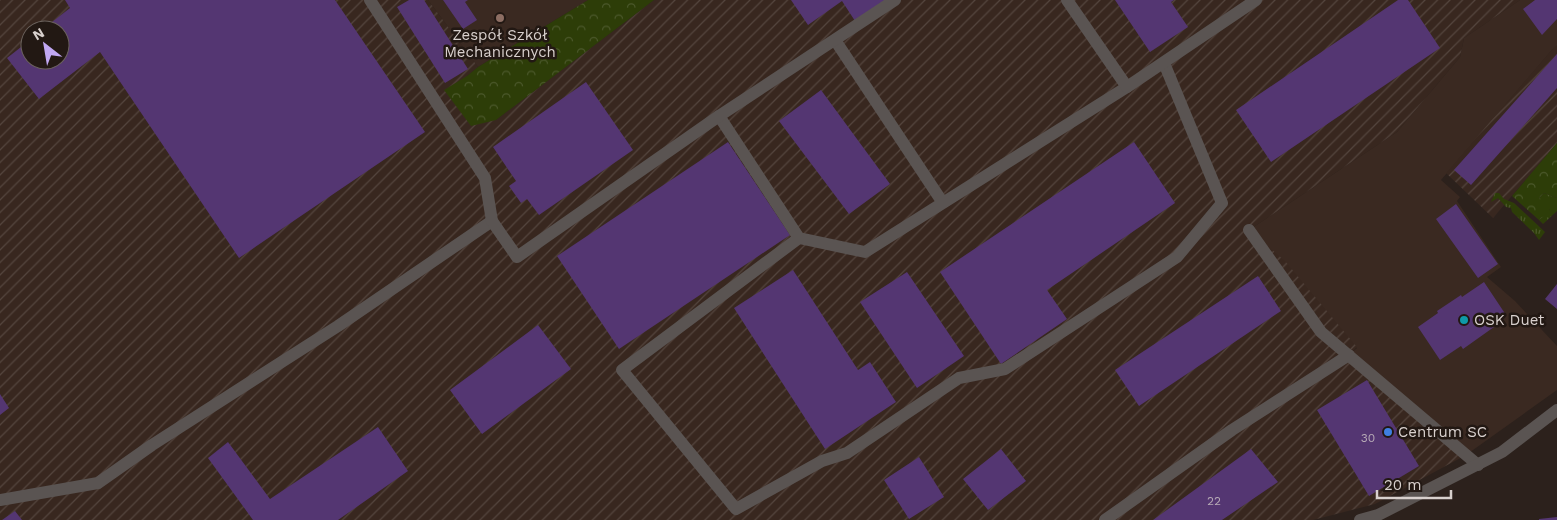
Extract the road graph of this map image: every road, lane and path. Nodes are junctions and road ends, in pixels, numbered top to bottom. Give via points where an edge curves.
1 (370, 0) edge
2 (895, 0) edge
3 (1067, 0) edge
4 (1256, 0) edge
5 (835, 40) junction
6 (1164, 63) junction
7 (1127, 88) junction
8 (719, 116) junction
9 (943, 203) junction
10 (492, 221) junction
11 (1249, 230) dead end
12 (799, 238) junction
13 (1348, 355) junction
14 (1557, 410) edge
15 (1478, 465) junction
16 (0, 500) edge
17 (1105, 520) edge
18 (1360, 520) edge

1 - 10 street via 485,178
2 - 5 street
3 - 7 street
4 - 6 street
5 - 8 street
5 - 9 street
6 - 7 street
6 - 12 street via 1222,202 1177,257 1005,369 959,378 847,453 822,461 736,508 622,370
7 - 9 street
8 - 10 street via 517,257
8 - 12 street
9 - 12 street via 865,252
10 - 16 street via 98,483
11 - 13 street via 1321,332
13 - 15 street
13 - 17 street via 1232,430
14 - 15 street via 1502,452
15 - 18 street via 1378,515

